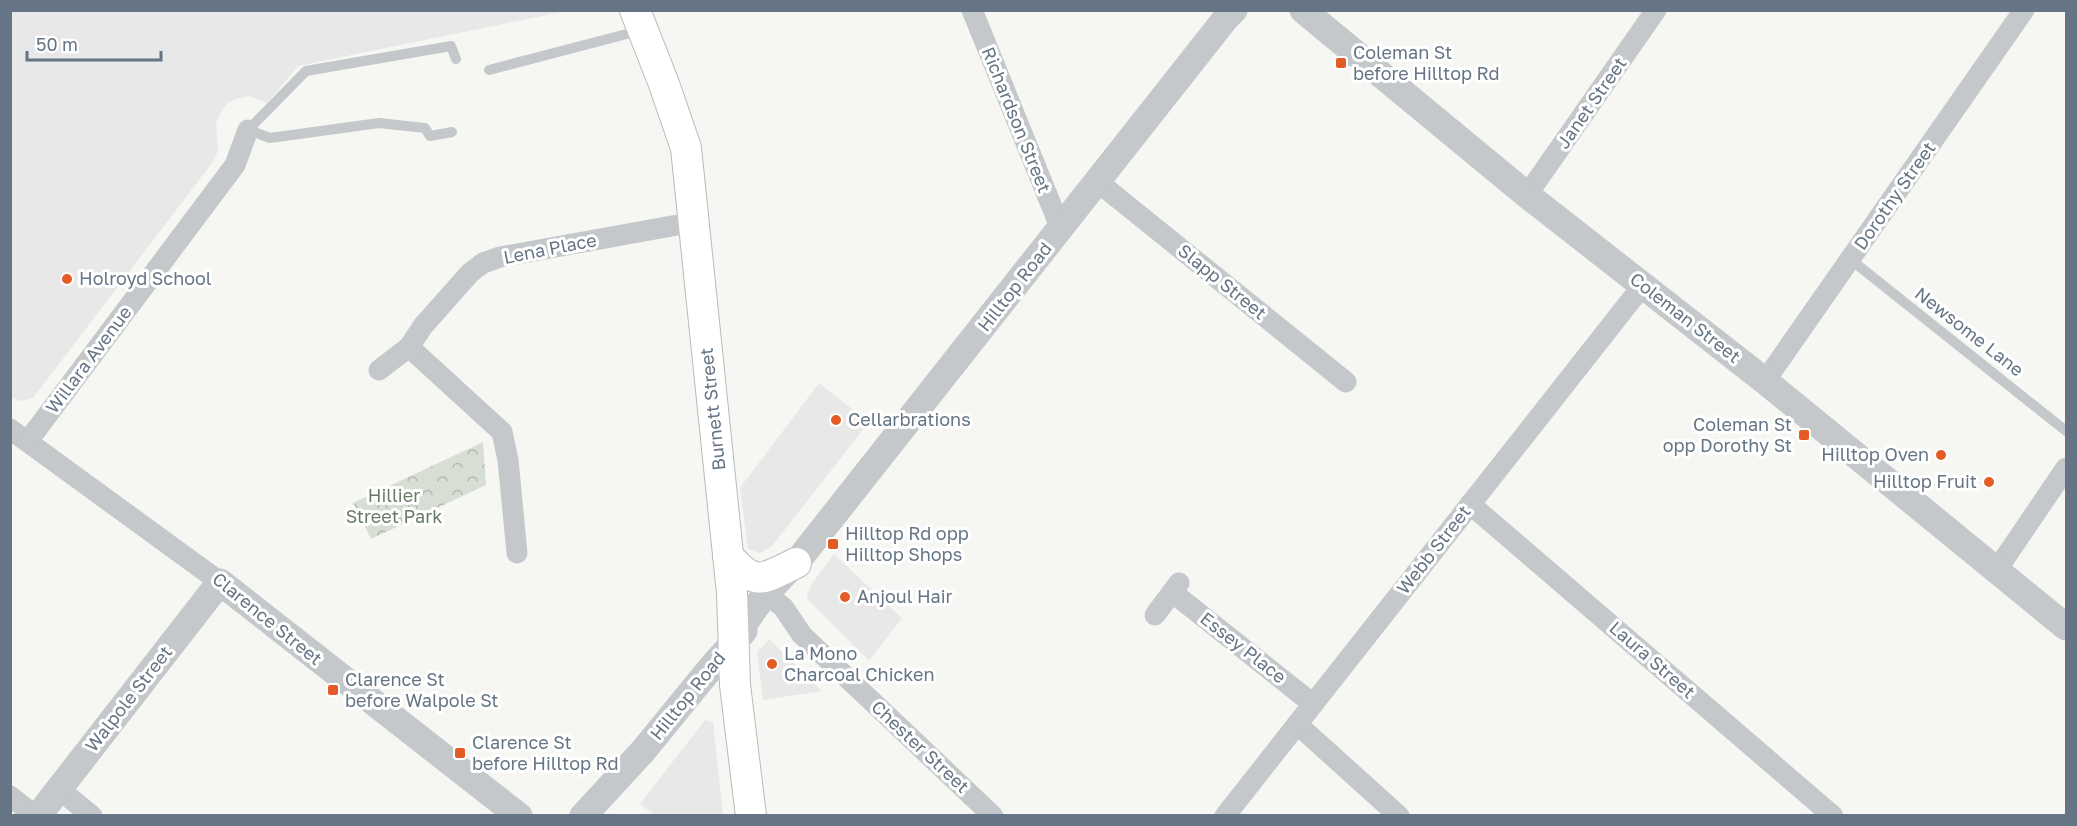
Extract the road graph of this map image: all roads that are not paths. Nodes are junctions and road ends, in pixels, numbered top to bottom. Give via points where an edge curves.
1 (972, 10) edge
2 (1234, 10) edge
3 (1303, 10) edge
4 (1656, 10) edge
5 (2024, 10) edge
6 (638, 20) edge
7 (456, 59) dead end
8 (489, 70) dead end
9 (248, 130) junction
10 (452, 132) dead end
11 (1098, 182) junction
12 (1527, 195) junction
13 (694, 222) junction
14 (1061, 229) junction
15 (1850, 259) junction
16 (1643, 285) junction
17 (409, 347) junction
18 (379, 370) dead end
19 (1346, 381) dead end
20 (1765, 381) junction
21 (10, 429) edge
22 (2067, 431) edge
23 (28, 441) junction
24 (2067, 468) edge
25 (1470, 504) junction
26 (517, 553) dead end
27 (728, 556) junction
28 (795, 563) junction
29 (1996, 571) junction
30 (220, 582) junction
31 (774, 600) junction
32 (1155, 615) dead end
33 (2067, 627) edge
34 (734, 641) junction
35 (1313, 704) junction
36 (1297, 724) junction
37 (643, 751) junction
38 (59, 789) junction
39 (10, 796) edge
40 (517, 815) edge
41 (37, 816) edge
42 (93, 816) edge
43 (583, 816) edge
44 (601, 816) edge
45 (751, 816) edge
46 (993, 816) edge
47 (1225, 816) edge
48 (1399, 816) edge
49 (1833, 816) edge

1 - 14 street, Richardson Street
2 - 11 street, Hilltop Road
3 - 12 street, Coleman Street
4 - 12 street, Janet Street
5 - 15 street, Dorothy Street
6 - 8 lane
6 - 13 main road, Burnett Street via 686,148
7 - 9 lane via 452,46 306,71
9 - 10 lane via 270,138 379,123 425,129 430,136
9 - 23 street, Willara Avenue via 235,165
11 - 14 street, Hilltop Road
11 - 19 street, Slapp Street
12 - 16 street, Coleman Street
13 - 17 street, Lena Place via 483,263 423,326
13 - 27 main road, Burnett Street
14 - 28 street, Hilltop Road
15 - 20 street, Dorothy Street
15 - 22 lane, Newsome Lane
16 - 20 street, Coleman Street
16 - 25 street, Webb Street
17 - 18 street, Lena Place
17 - 26 street via 502,432
20 - 29 street, Coleman Street
21 - 23 street, Clarence Street
23 - 30 street, Clarence Street
24 - 29 street
25 - 35 street, Webb Street
25 - 49 street, Laura Street
27 - 28 main road via 741,571 756,578
27 - 34 main road, Burnett Street
28 - 31 street, Hilltop Road via 788,584
28 - 34 street, Hilltop Road via 754,608
29 - 33 street, Coleman Street
30 - 38 street, Walpole Street
30 - 40 street, Clarence Street
31 - 34 street, Hilltop Road
31 - 46 street, Chester Street via 802,635
32 - 35 street, Essey Place via 1176,588
34 - 37 street, Hilltop Road
34 - 45 main road, Burnett Street via 735,685
35 - 36 street, Webb Street
36 - 47 street, Webb Street
36 - 48 street
37 - 43 street, Hilltop Road
37 - 44 street, Hilltop Road
38 - 41 street, Walpole Street
38 - 42 street
39 - 41 street

